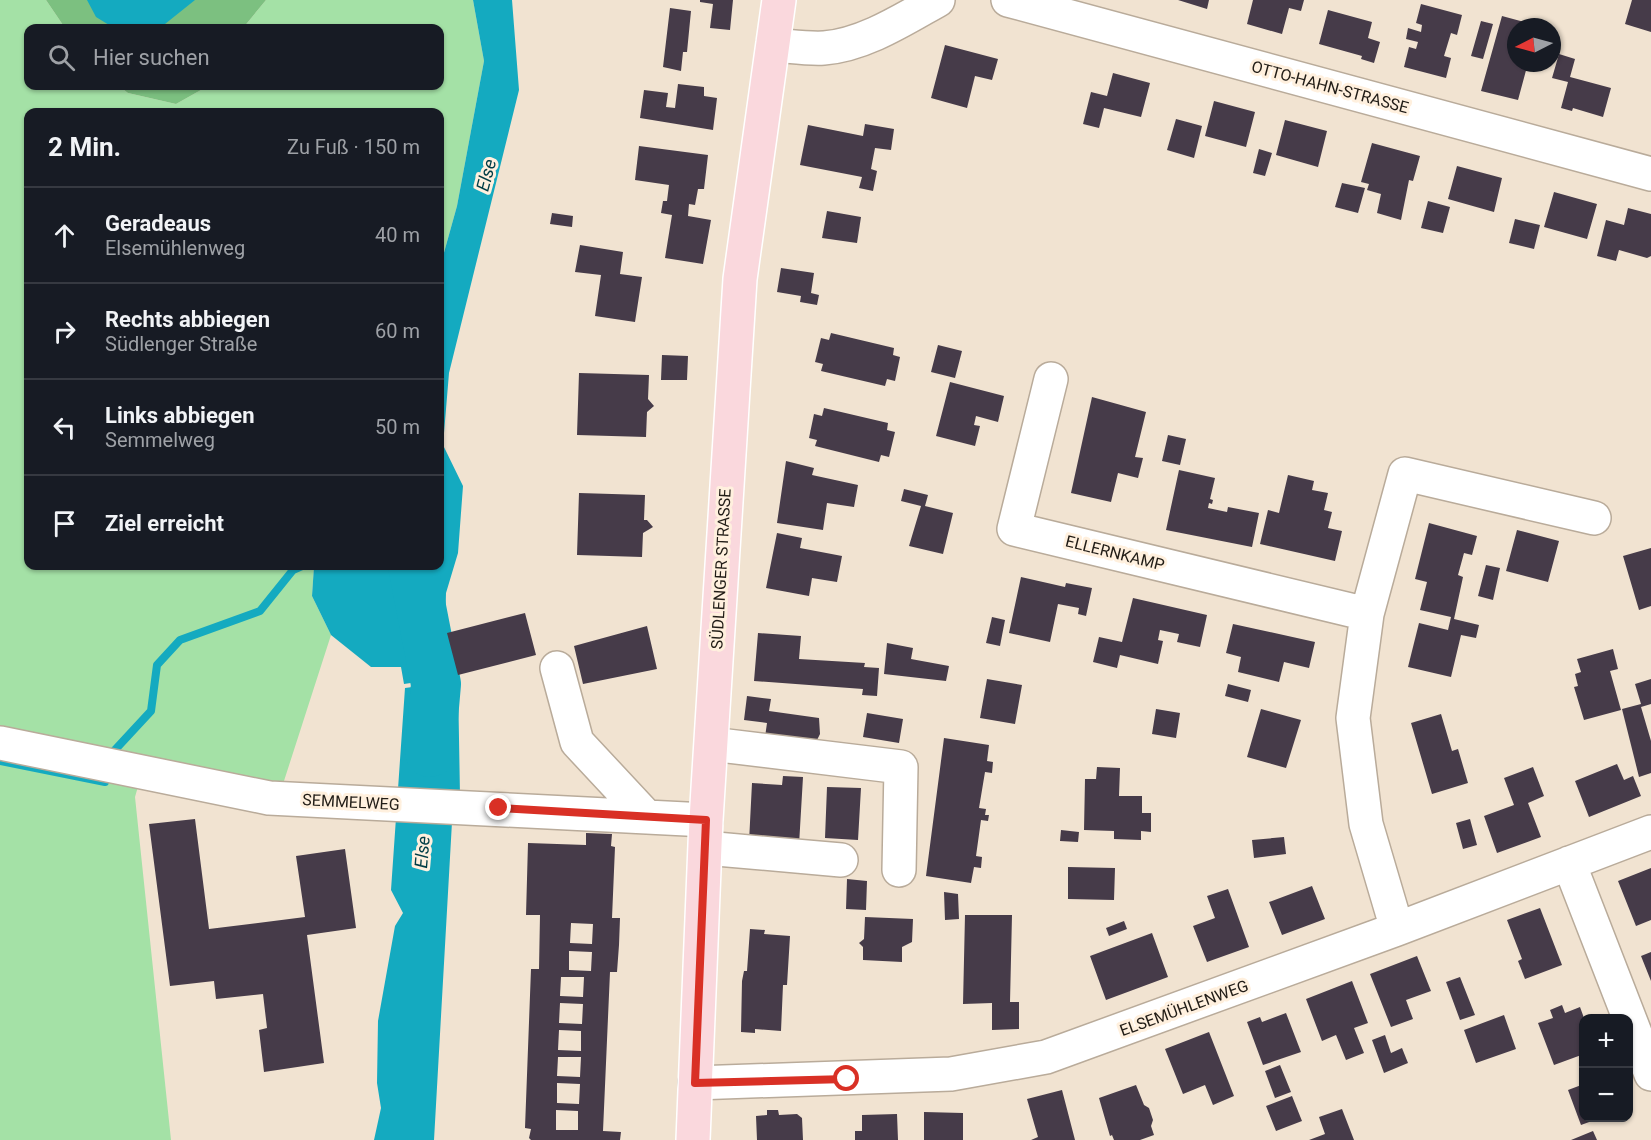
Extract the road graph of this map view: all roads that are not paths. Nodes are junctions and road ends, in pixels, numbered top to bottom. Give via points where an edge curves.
1 (779, 0) edge
2 (938, 0) edge
3 (1008, 0) edge
4 (773, 45) junction
5 (1651, 174) edge
6 (1051, 379) dead end
7 (1594, 518) dead end
8 (1367, 614) junction
9 (557, 668) dead end
10 (0, 743) edge
11 (711, 744) junction
12 (646, 816) junction
13 (1651, 832) edge
14 (706, 834) junction
15 (841, 860) dead end
16 (1569, 862) junction
17 (898, 870) dead end
18 (1397, 929) junction
19 (1651, 1074) edge
20 (695, 1083) junction
21 (693, 1140) edge

1 - 4 main road, SÜDLENGER STRASSE
2 - 4 street via 849,43 824,48
3 - 5 street, OTTO-HAHN-STRASSE
4 - 11 main road, SÜDLENGER STRASSE via 740,279
6 - 8 street, ELLERNKAMP via 1014,529
7 - 8 street via 1405,474
8 - 18 street via 1353,718 1366,824
9 - 12 street via 577,742
10 - 12 street, SEMMELWEG via 269,798
11 - 14 main road, SÜDLENGER STRASSE
11 - 17 street via 900,767
12 - 14 street, SEMMELWEG
13 - 16 street, ELSEMÜHLENWEG
14 - 15 street, SEMMELWEG
14 - 20 main road, SÜDLENGER STRASSE
16 - 18 street, ELSEMÜHLENWEG
16 - 19 street
18 - 20 street, ELSEMÜHLENWEG via 1081,1046 1035,1059 951,1074
20 - 21 main road, SÜDLENGER STRASSE

